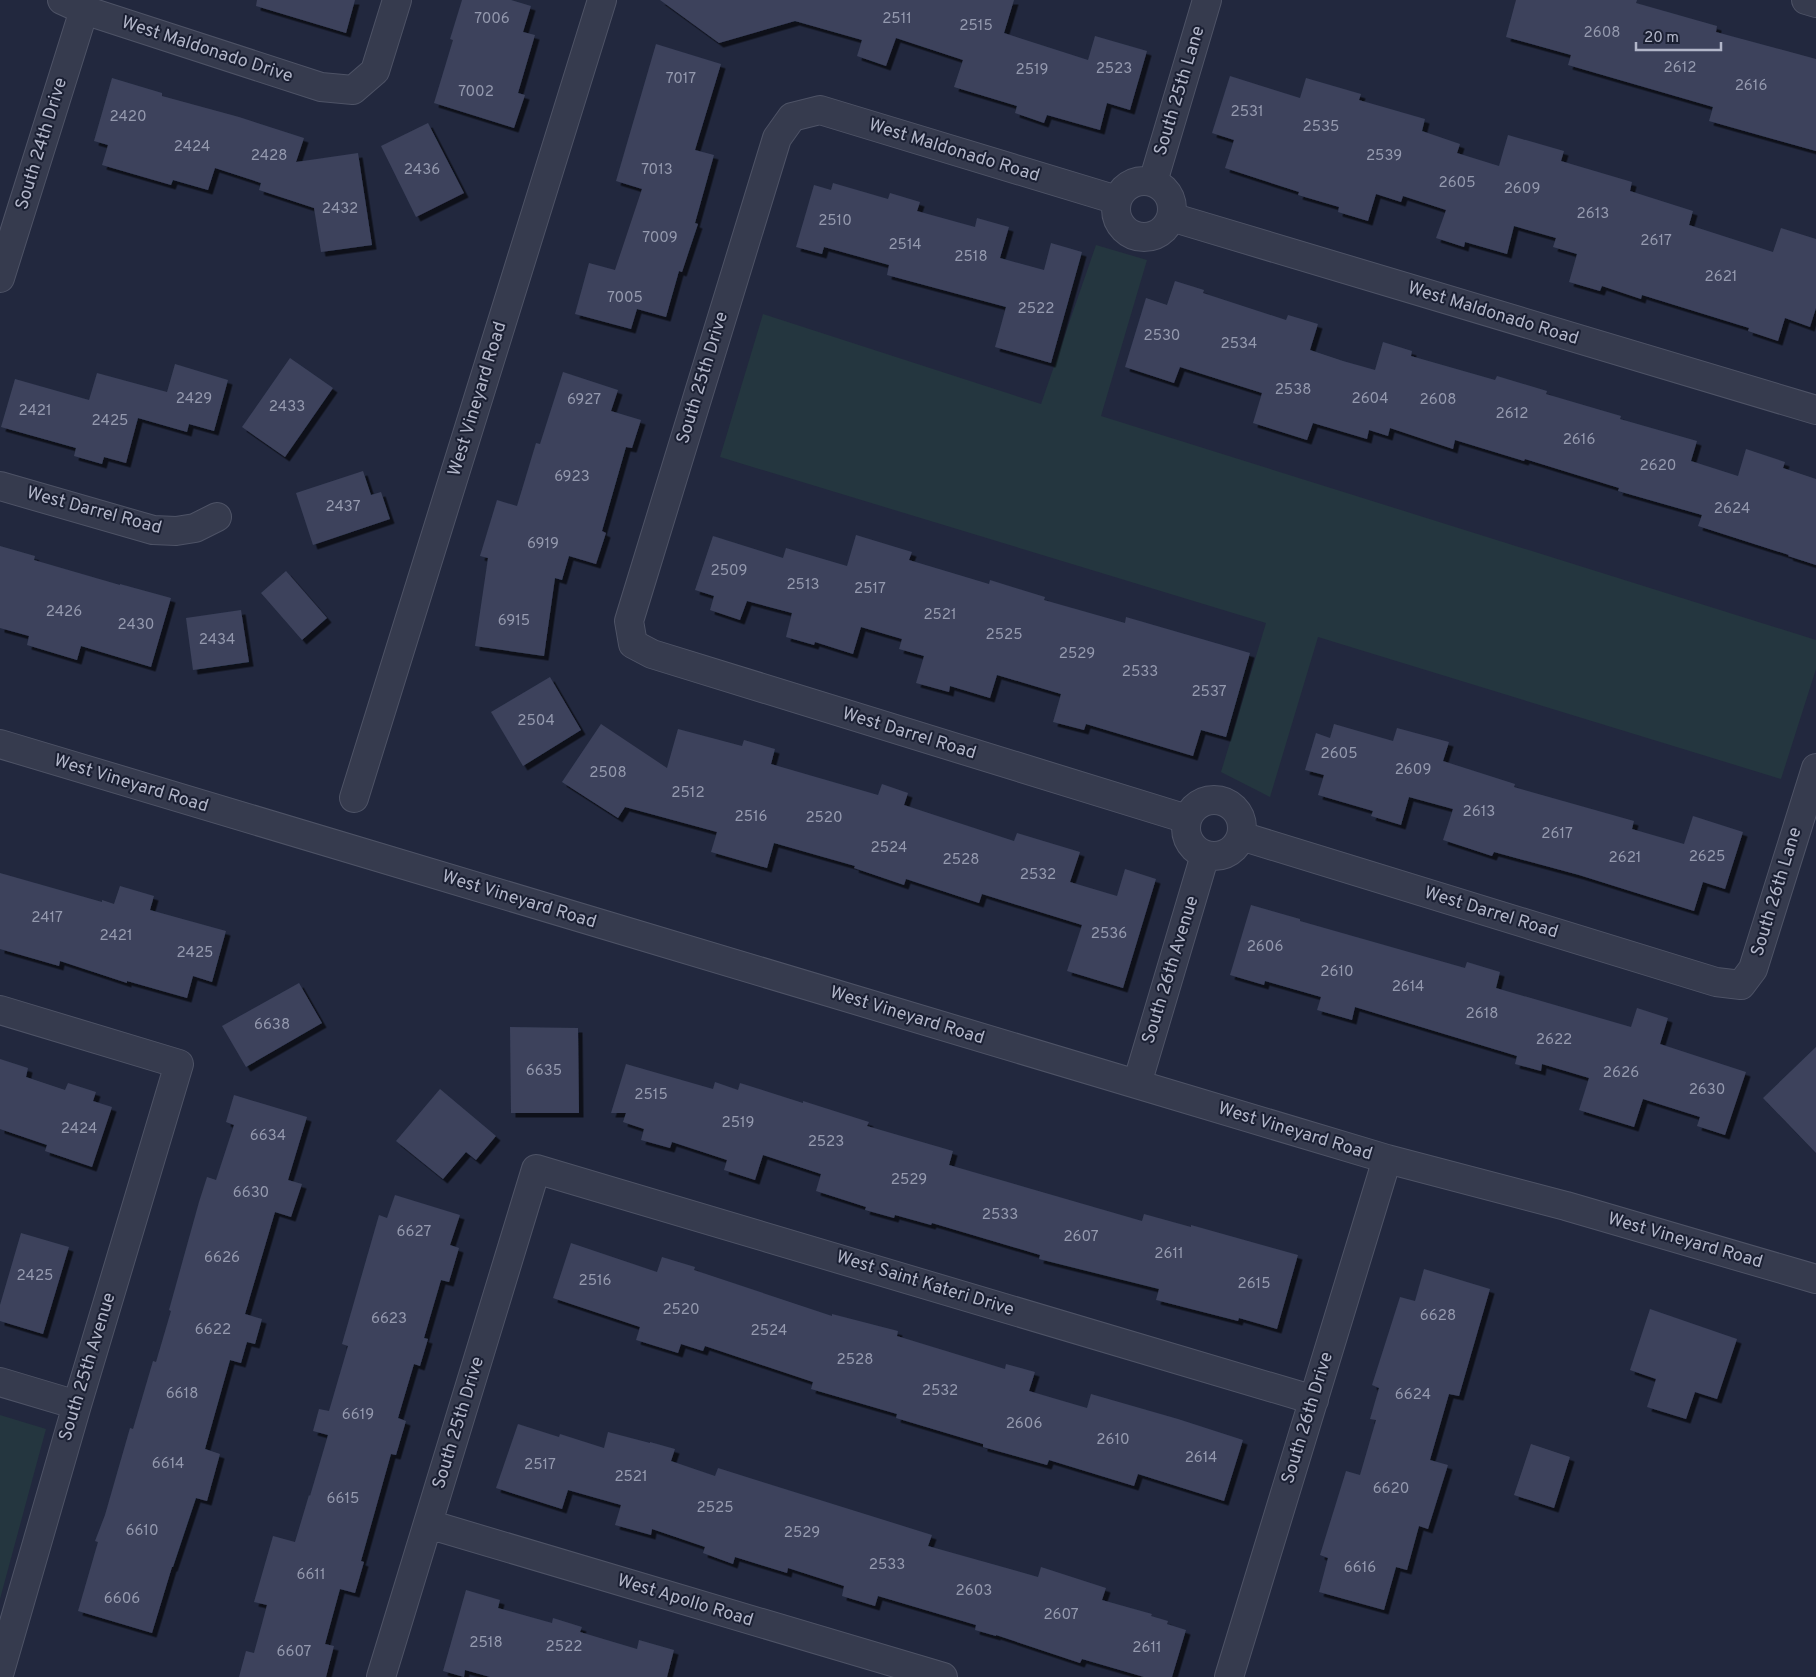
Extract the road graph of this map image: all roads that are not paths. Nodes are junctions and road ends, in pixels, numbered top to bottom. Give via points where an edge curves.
1 (397, 0) edge
2 (602, 0) edge
3 (1207, 0) edge
4 (1806, 0) edge
5 (1816, 3) edge
6 (73, 5) edge
7 (792, 117) joint
8 (1153, 182) junction
9 (1117, 200) junction
10 (1171, 217) junction
11 (0, 278) edge
12 (1816, 410) edge
13 (0, 486) edge
14 (216, 517) dead end
15 (633, 644) joint
16 (0, 744) edge
17 (1816, 768) edge
18 (354, 798) dead end
19 (1187, 819) junction
20 (1241, 836) junction
21 (1206, 855) junction
22 (1741, 985) joint
23 (0, 1010) edge
24 (1137, 1084) junction
25 (1387, 1159) junction
26 (536, 1169) joint
27 (1816, 1279) edge
28 (0, 1382) edge
29 (1314, 1400) junction
30 (77, 1405) junction
31 (428, 1524) junction
32 (0, 1671) edge
33 (11, 1677) edge
34 (381, 1677) edge
35 (943, 1677) edge
36 (1230, 1677) edge

1 - 6 street, West Maldonado Drive via 375,70 354,90 322,88
2 - 18 street, West Vineyard Road
3 - 8 street, South 25th Lane
4 - 5 street
6 - 11 street, South 24th Drive
7 - 9 street, West Maldonado Road via 820,110
7 - 15 street, South 25th Drive via 776,138 629,621
8 - 9 street via 1133,182 1123,189
8 - 10 street via 1167,193 1172,205
9 - 10 street via 1120,225 1135,236 1154,235
10 - 12 street, West Maldonado Road
13 - 14 street, West Darrel Road via 153,530 195,528
15 - 19 street, West Darrel Road via 652,654
16 - 24 street, West Vineyard Road
17 - 22 street, South 26th Lane via 1753,969
19 - 20 street via 1193,808 1217,800 1238,812 1243,824
19 - 21 street via 1186,832 1191,844
20 - 21 street via 1235,847 1225,854
20 - 22 street, West Darrel Road via 1716,982
21 - 24 street, South 26th Avenue
23 - 30 street, South 25th Avenue via 179,1064
24 - 25 street, West Vineyard Road
25 - 27 street, West Vineyard Road via 1566,1206
25 - 29 street, South 26th Drive
26 - 29 street, West Saint Kateri Drive
26 - 31 street, South 25th Drive
28 - 30 street
29 - 36 street, South 26th Drive
30 - 32 street, South 25th Avenue
31 - 34 street, South 25th Drive
31 - 35 street, West Apollo Road
32 - 33 street, South 25th Avenue

